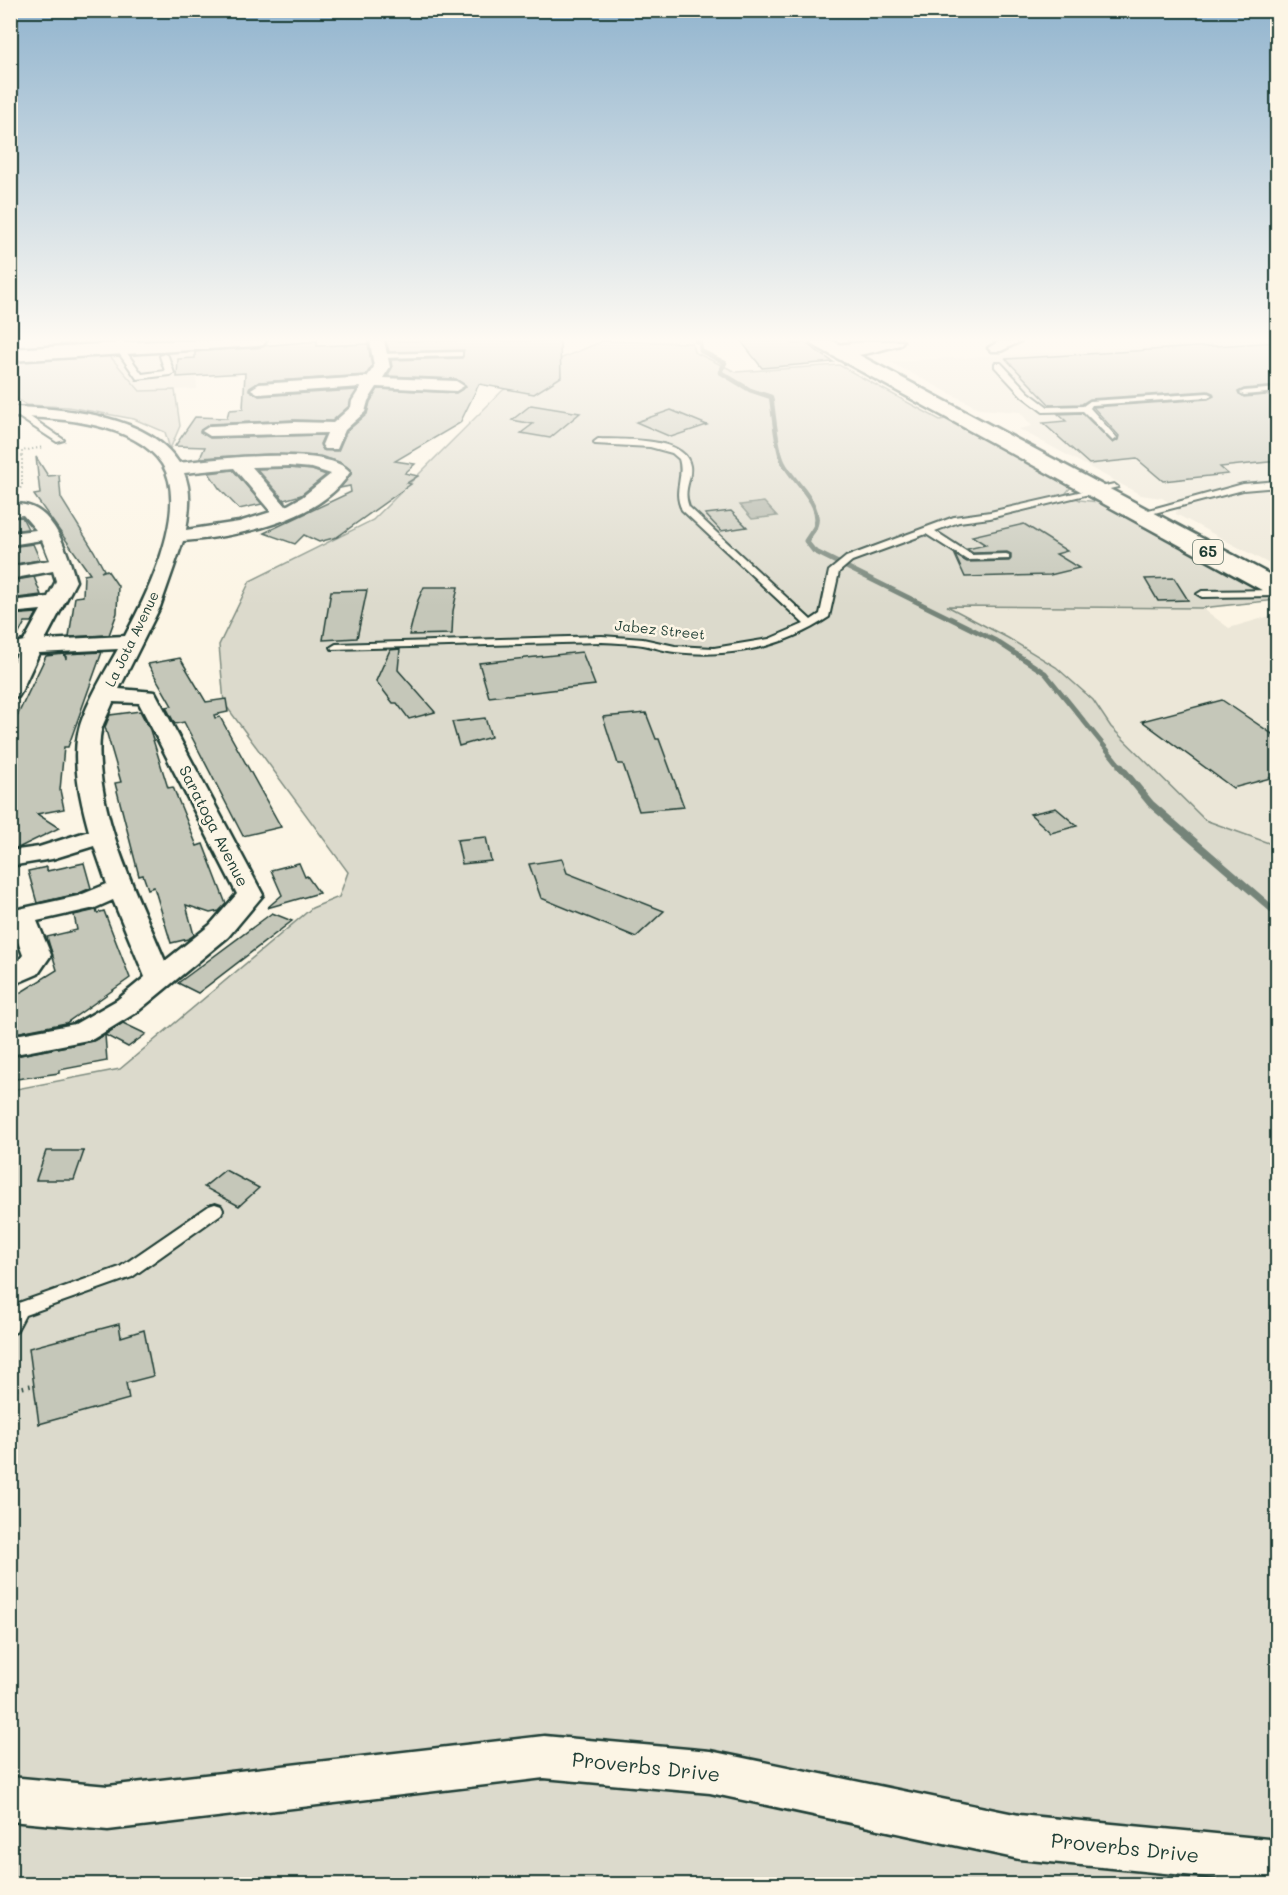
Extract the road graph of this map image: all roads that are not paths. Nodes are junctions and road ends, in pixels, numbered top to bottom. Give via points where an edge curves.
1 (43, 429) edge
2 (124, 429) edge
3 (243, 429) edge
4 (337, 429) edge
5 (998, 429) edge
6 (1105, 429) edge
7 (210, 431) dead end
8 (1113, 438) dead end
9 (60, 440) road end
10 (598, 442) dead end
11 (331, 446) dead end
12 (238, 462) junction
13 (174, 469) junction
14 (1278, 484) edge
15 (1261, 485) junction
16 (1105, 489) junction
17 (1278, 492) edge
18 (10, 511) edge
19 (1147, 512) junction
20 (283, 514) junction
21 (929, 531) junction
22 (46, 534) junction
23 (177, 536) junction
24 (10, 539) edge
25 (1006, 557) dead end
26 (62, 564) junction
27 (10, 573) edge
28 (1278, 575) edge
29 (1278, 591) edge
30 (1202, 594) dead end
31 (55, 602) junction
32 (10, 607) edge
33 (811, 625) junction
34 (132, 642) junction
35 (336, 647) dead end
36 (21, 648) edge
37 (10, 692) edge
38 (104, 695) junction
39 (102, 835) junction
40 (10, 859) edge
41 (123, 888) junction
42 (16, 918) edge
43 (10, 977) edge
44 (159, 978) junction
45 (10, 1046) edge
46 (215, 1210) dead end
47 (13, 1317) edge
48 (10, 1799) edge
49 (1278, 1863) edge

1 - 9 lane
2 - 13 street via 141,436
3 - 7 street
4 - 11 street
5 - 16 main road, 65
6 - 8 lane
10 - 33 lane via 656,445 684,457 680,497 686,508
12 - 13 street
12 - 20 street
12 - 20 street via 316,464 339,469 338,477 300,507
13 - 23 street, La Jota Avenue via 180,494
14 - 15 lane
15 - 17 lane
15 - 19 lane
16 - 19 main road, 65
16 - 21 lane, Jabez Street
18 - 22 street via 27,509 40,518
19 - 28 main road, 65
19 - 29 main road, 65
20 - 23 street via 233,529
21 - 25 lane via 970,558
21 - 33 lane, Jabez Street via 849,559 834,571 825,615
22 - 24 street
22 - 26 street
23 - 34 street, La Jota Avenue
26 - 27 street
26 - 31 street via 66,581
29 - 30 lane
31 - 32 street
31 - 36 street
33 - 35 lane, Jabez Street via 765,643 736,649 674,649 602,639
34 - 36 street
34 - 38 street, La Jota Avenue
36 - 37 street
38 - 39 street, La Jota Avenue via 89,734 90,783
38 - 44 street, Saratoga Avenue via 147,697 250,895 219,931
39 - 40 street via 43,854
39 - 41 street, La Jota Avenue
41 - 42 street via 86,902
41 - 44 street, La Jota Avenue
42 - 43 street via 37,955 28,968
44 - 45 street, Saratoga Avenue via 127,1006 83,1032
46 - 47 lane via 126,1272
48 - 49 street, Proverbs Drive via 108,1808 544,1757 710,1772 1018,1837

